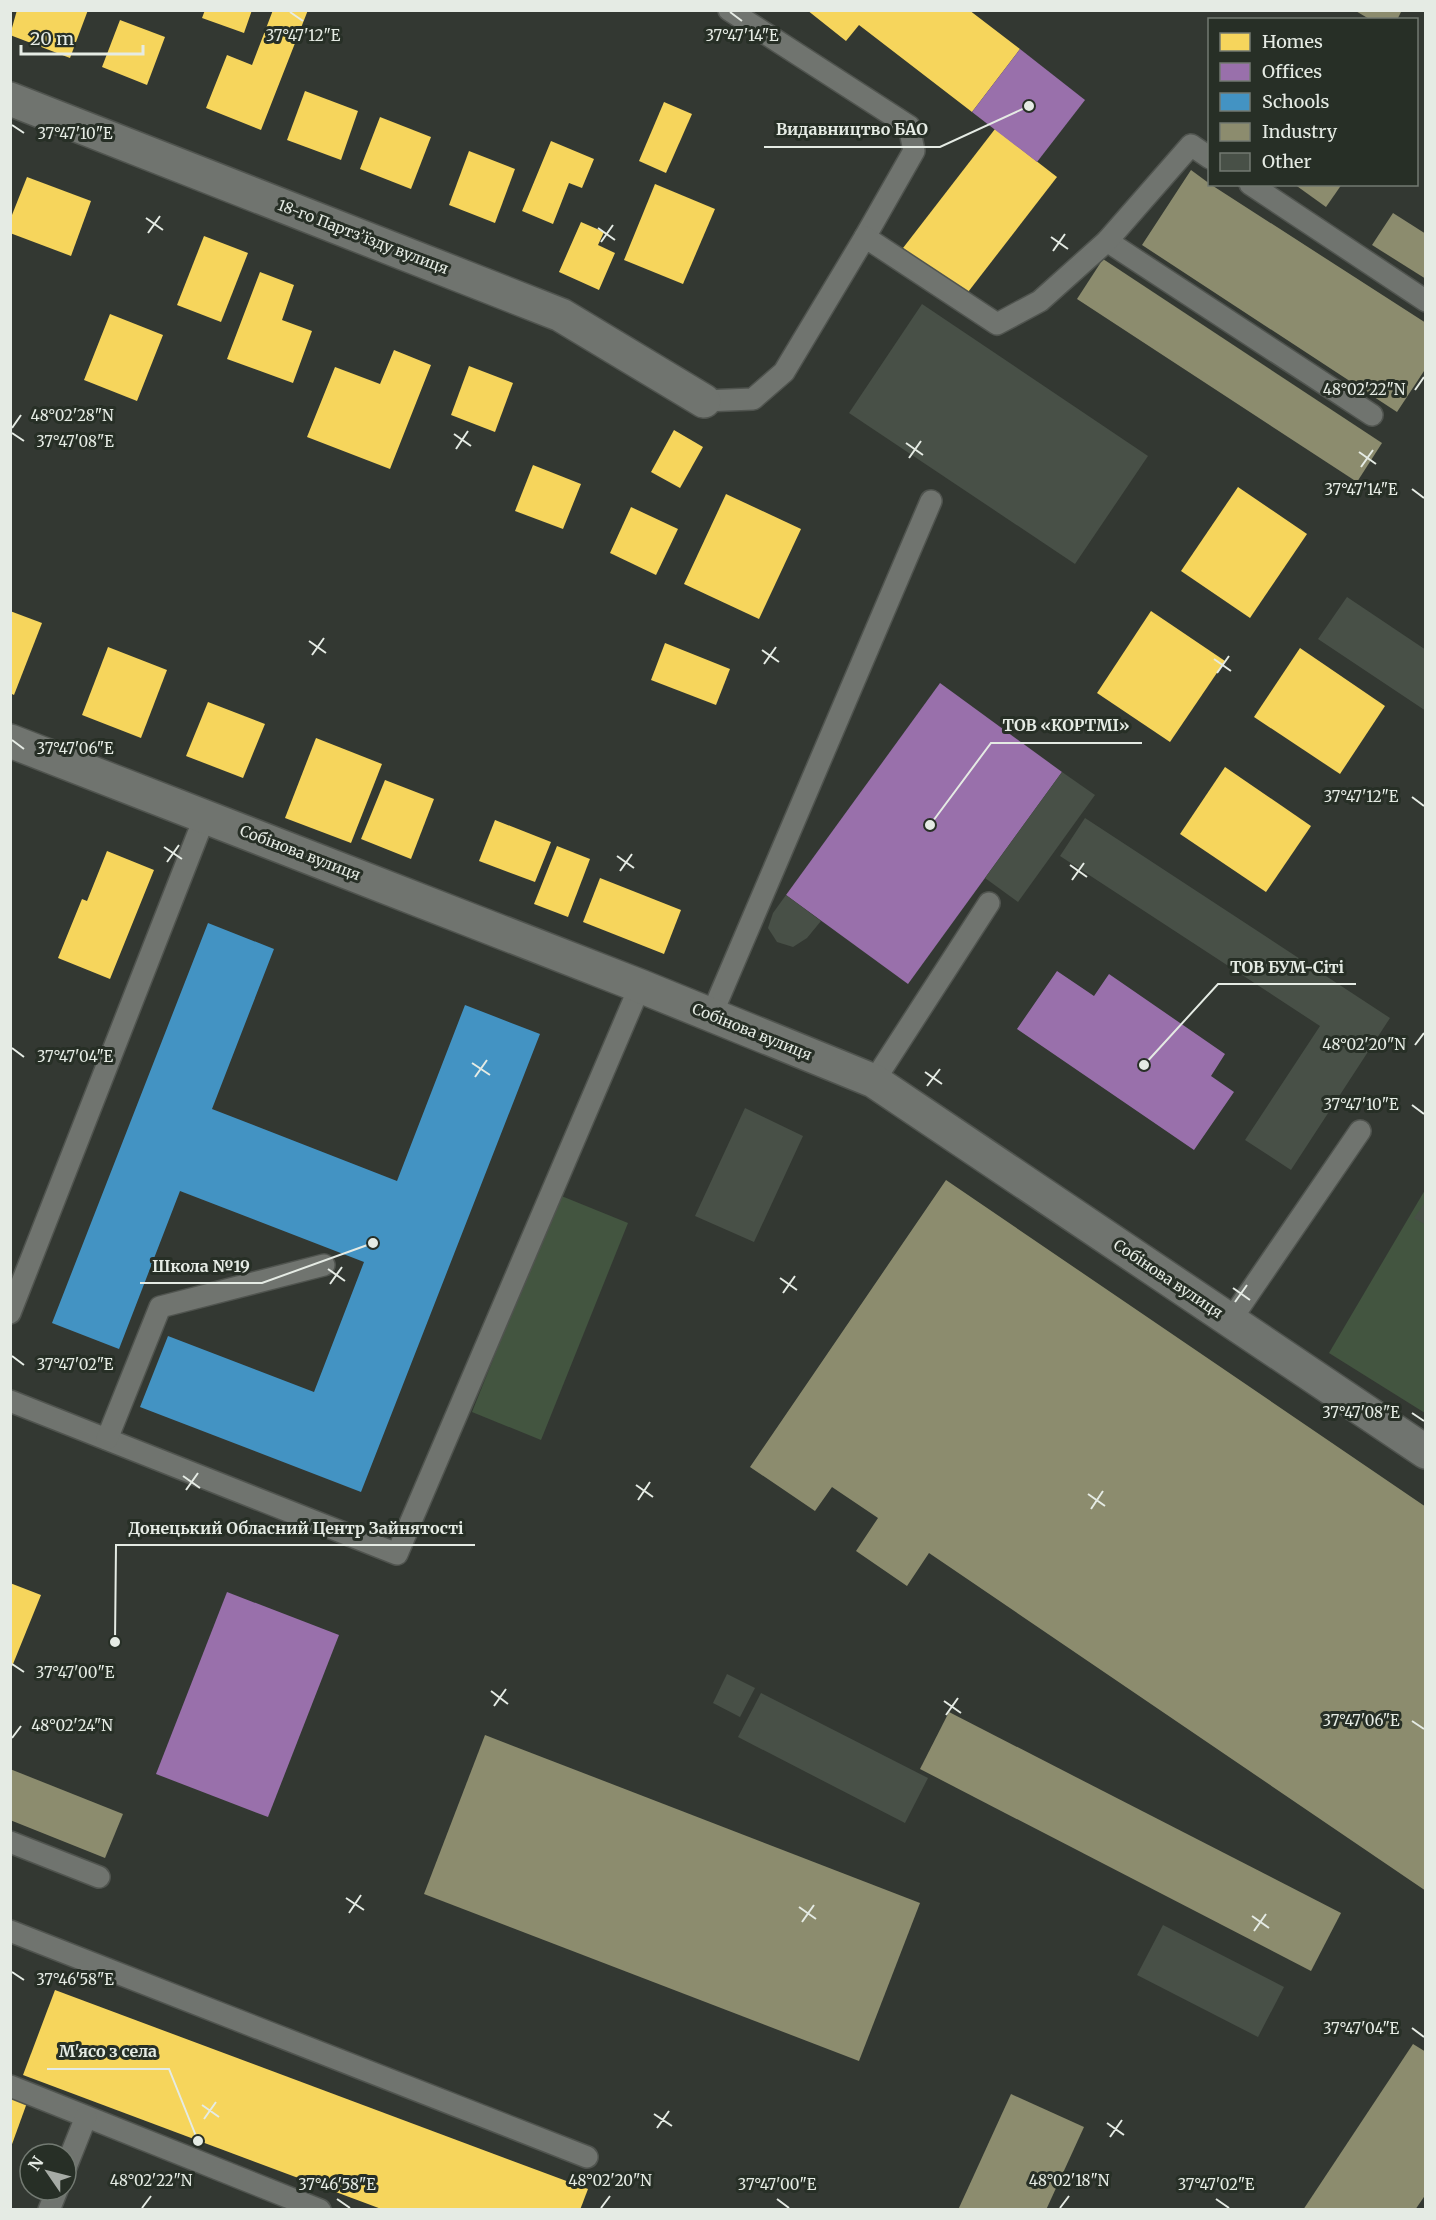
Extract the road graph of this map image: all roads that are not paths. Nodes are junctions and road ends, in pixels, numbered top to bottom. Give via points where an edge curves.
1 (729, 10) edge
2 (10, 99) edge
3 (1208, 157) edge
4 (1253, 186) edge
5 (865, 237) junction
6 (1107, 241) junction
7 (1425, 301) edge
8 (704, 401) joint
9 (1372, 415) dead end
10 (931, 501) dead end
11 (10, 741) edge
12 (205, 816) junction
13 (989, 903) dead end
14 (640, 986) junction
15 (711, 1016) junction
16 (874, 1081) junction
17 (1360, 1131) dead end
18 (324, 1265) dead end
19 (10, 1313) edge
20 (1230, 1321) junction
21 (10, 1401) edge
22 (107, 1439) junction
23 (1425, 1452) edge
24 (10, 1842) edge
25 (99, 1877) dead end
26 (10, 1931) edge
27 (10, 2086) edge
28 (86, 2117) junction
29 (76, 2142) edge
30 (587, 2157) dead end
31 (320, 2210) edge

1 - 5 lane via 909,126 914,151
2 - 8 street, 18-го Партз’їзду вулиця via 561,315
3 - 6 lane via 1191,146
4 - 7 lane
5 - 6 lane via 997,324 1040,301
5 - 8 lane via 784,372 753,399
6 - 9 lane
10 - 15 lane
11 - 12 street, Собінова вулиця
12 - 14 street, Собінова вулиця
12 - 19 lane
13 - 16 lane
14 - 15 street, Собінова вулиця
14 - 22 lane via 397,1554
15 - 16 street, Собінова вулиця
16 - 20 street, Собінова вулиця
17 - 20 lane
18 - 22 lane via 160,1307
20 - 23 street, Собінова вулиця
21 - 22 lane
24 - 25 lane
26 - 30 lane
27 - 28 lane
28 - 29 lane
28 - 31 lane

